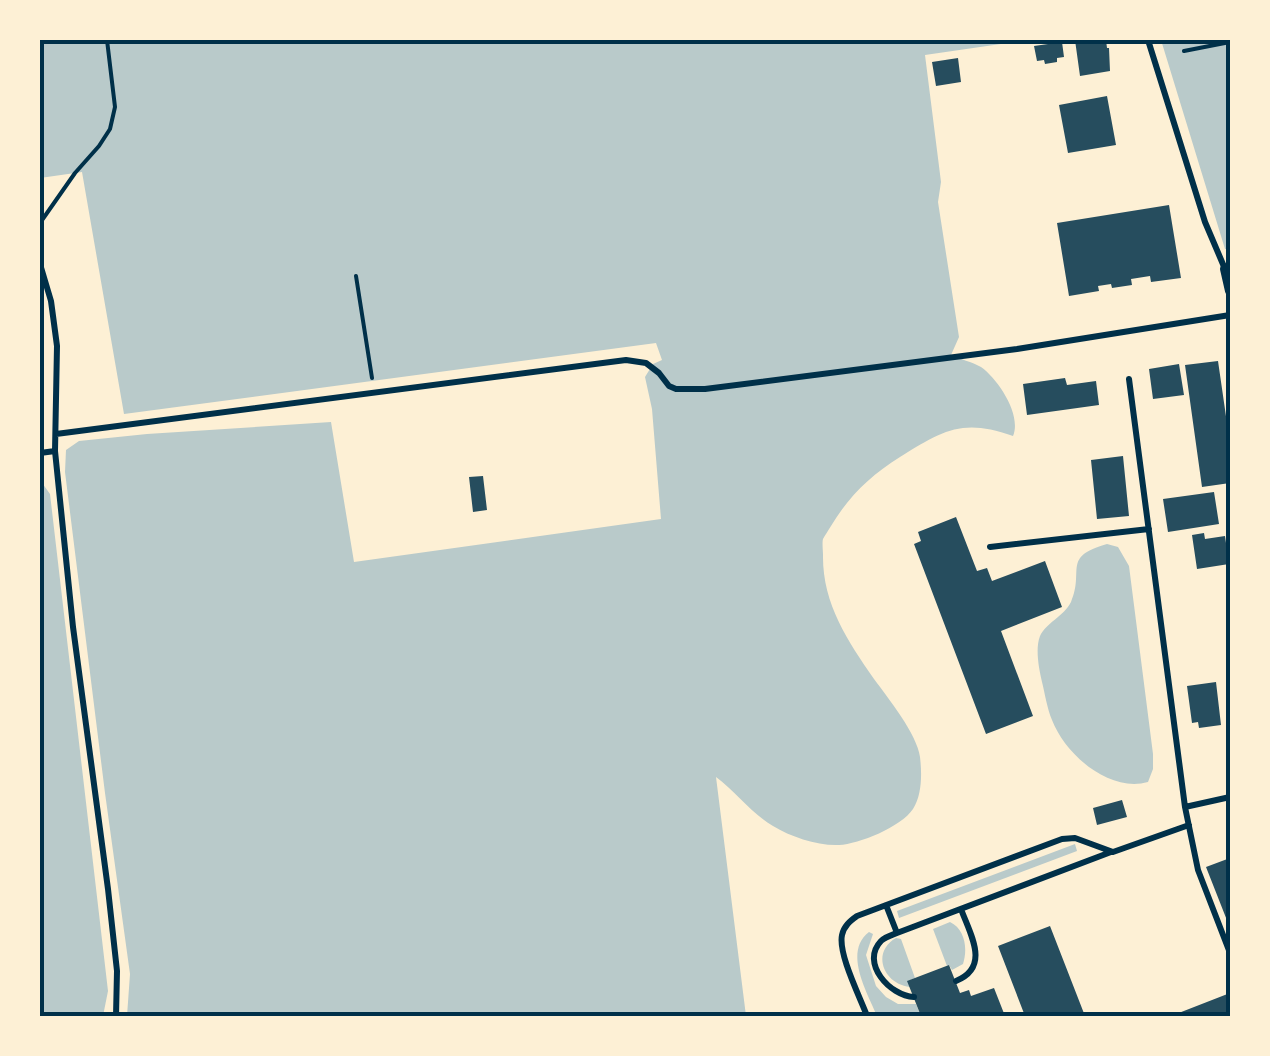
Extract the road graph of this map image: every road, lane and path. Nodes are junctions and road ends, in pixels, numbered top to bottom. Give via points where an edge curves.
1 (107, 40) edge
2 (1148, 40) edge
3 (1230, 42) edge
4 (1184, 51) dead end
5 (40, 223) edge
6 (40, 264) edge
7 (1227, 268) edge
8 (356, 276) dead end
9 (1230, 291) edge
10 (1230, 315) edge
11 (1129, 379) dead end
12 (374, 393) junction
13 (56, 434) junction
14 (55, 451) junction
15 (40, 453) edge
16 (1149, 529) junction
17 (990, 547) dead end
18 (1230, 796) edge
19 (1185, 807) junction
20 (1189, 824) junction
21 (1112, 852) junction
22 (886, 905) junction
23 (960, 909) junction
24 (897, 933) junction
25 (1230, 953) edge
26 (956, 980) dead end
27 (914, 997) dead end
28 (116, 1016) edge
29 (867, 1016) edge

1 - 5 path via 116,108 110,129
2 - 7 lane via 1205,222
3 - 4 path
6 - 13 lane via 57,346
7 - 9 street
8 - 12 path
10 - 12 lane via 705,389 676,389 646,363 626,360
11 - 16 lane
12 - 13 lane
13 - 14 lane
14 - 15 lane
14 - 28 lane via 114,938
16 - 17 lane
16 - 19 lane
18 - 19 lane
19 - 20 lane
20 - 21 lane
20 - 25 lane via 1198,870
21 - 22 lane via 1062,839
21 - 23 lane
22 - 24 lane
22 - 29 lane via 858,916 842,934
23 - 24 lane
23 - 26 lane via 976,960
24 - 27 lane via 878,944 876,965 887,986

